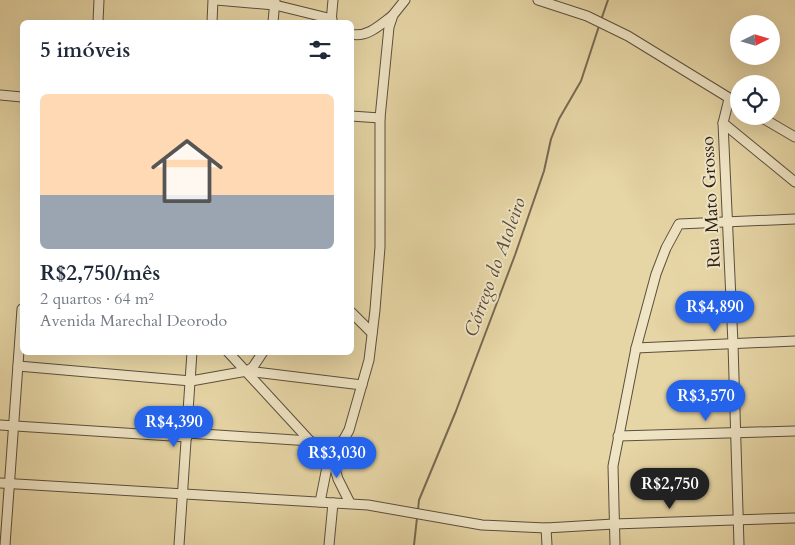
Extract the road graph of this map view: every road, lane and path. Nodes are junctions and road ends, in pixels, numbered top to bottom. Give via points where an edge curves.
1 (99, 0) edge
2 (214, 0) edge
3 (333, 0) edge
4 (405, 0) edge
5 (538, 0) edge
6 (275, 3) edge
7 (393, 15) junction
8 (98, 20) edge
9 (212, 20) edge
10 (273, 20) edge
11 (329, 20) edge
12 (332, 20) edge
13 (354, 34) edge
14 (0, 95) edge
15 (20, 97) edge
16 (729, 98) joint
17 (354, 116) edge
18 (380, 118) junction
19 (724, 123) junction
20 (774, 125) edge
21 (795, 137) edge
22 (795, 182) edge
23 (795, 219) edge
24 (728, 222) junction
25 (375, 310) junction
26 (354, 315) edge
27 (359, 320) junction
28 (372, 333) junction
29 (20, 338) edge
30 (795, 342) edge
31 (733, 344) junction
32 (636, 348) junction
33 (192, 355) edge
34 (231, 355) edge
35 (262, 355) edge
36 (18, 366) junction
37 (247, 371) junction
38 (191, 381) junction
39 (362, 385) junction
40 (0, 424) edge
41 (13, 426) junction
42 (795, 431) edge
43 (736, 433) junction
44 (187, 435) junction
45 (618, 436) junction
46 (310, 441) junction
47 (330, 452) junction
48 (4, 483) edge
49 (183, 494) junction
50 (320, 502) junction
51 (333, 502) junction
52 (350, 504) junction
53 (795, 518) edge
54 (738, 520) junction
55 (614, 524) junction
56 (546, 528) junction
57 (4, 545) edge
58 (180, 545) edge
59 (186, 545) edge
60 (329, 545) edge
61 (547, 545) edge
62 (615, 545) edge
63 (739, 545) edge

1 - 8 street
2 - 6 street
2 - 9 street
3 - 12 street
4 - 7 street
5 - 16 street via 586,16 628,36
6 - 10 street
6 - 11 street
7 - 13 street via 364,34
7 - 18 street via 388,28
14 - 15 street
16 - 19 street, Rua Mato Grosso
17 - 18 street
18 - 25 street via 380,247
19 - 22 street
19 - 24 street, Rua Mato Grosso
20 - 21 street
23 - 24 street
24 - 31 street, Rua Mato Grosso
24 - 32 street via 679,224 656,274
25 - 27 street
25 - 28 street
26 - 27 street
27 - 28 street
28 - 39 street
29 - 36 street
30 - 31 street
31 - 32 street
31 - 43 street, Rua Mato Grosso
32 - 45 street
33 - 38 street
34 - 37 street
35 - 37 street
36 - 38 street
36 - 41 street
37 - 38 street
37 - 39 street
37 - 46 street
38 - 44 street
39 - 47 street via 349,430 344,440
40 - 41 street
41 - 44 street
41 - 48 street
42 - 43 street
43 - 45 street
43 - 54 street, Rua Mato Grosso
44 - 46 street
44 - 49 street
45 - 55 street via 613,466
46 - 47 street
47 - 50 street
47 - 52 street
48 - 49 street
48 - 57 street
49 - 50 street
49 - 58 street
50 - 51 street
51 - 52 street
51 - 60 street
52 - 56 street via 408,511 482,526
53 - 54 street
54 - 55 street
54 - 63 street, Rua Mato Grosso
55 - 56 street
55 - 62 street
56 - 61 street
58 - 59 street

